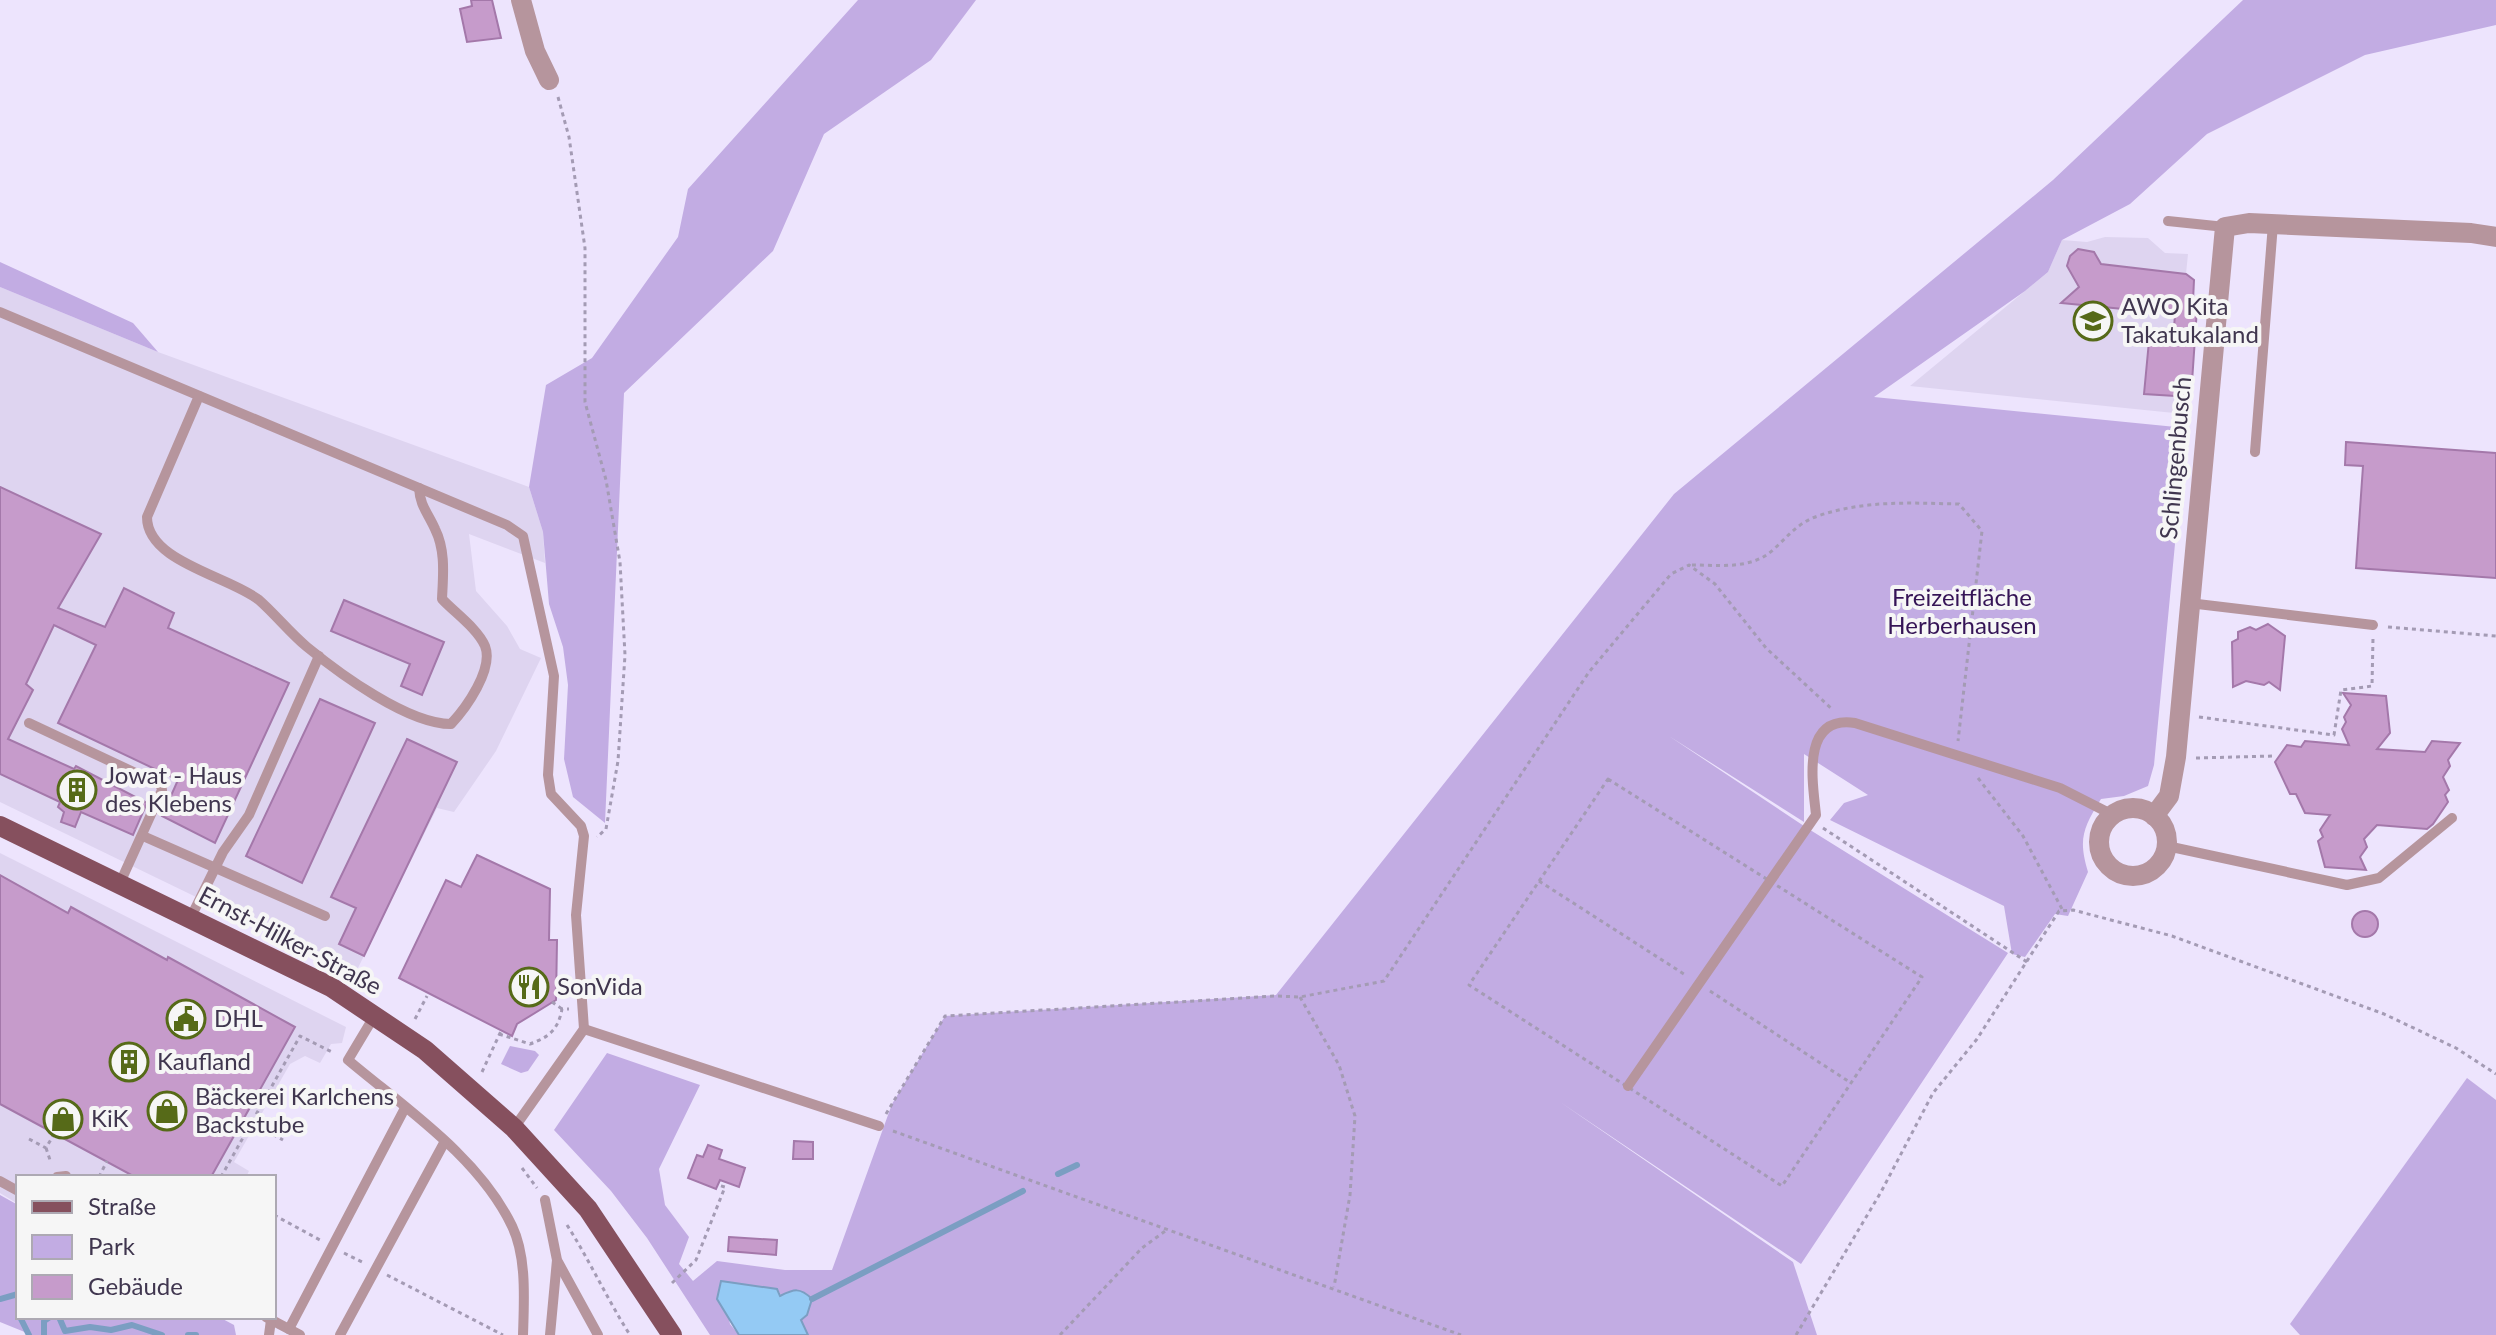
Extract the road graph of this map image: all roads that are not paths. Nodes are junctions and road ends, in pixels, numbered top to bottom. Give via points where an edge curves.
1 (521, 0) edge
2 (549, 80) road end
3 (2168, 221) dead end
4 (2273, 224) junction
5 (2225, 227) junction
6 (2496, 237) edge
7 (0, 312) edge
8 (199, 396) junction
9 (2255, 452) dead end
10 (419, 488) junction
11 (2189, 603) junction
12 (2373, 625) road end
13 (319, 656) junction
14 (29, 723) dead end
15 (2113, 815) junction
16 (2154, 816) junction
17 (2452, 818) dead end
18 (0, 826) edge
19 (143, 836) junction
20 (2167, 846) junction
21 (215, 868) junction
22 (120, 883) junction
23 (325, 916) dead end
24 (191, 917) junction
25 (375, 1015) junction
26 (584, 1029) junction
27 (1628, 1086) dead end
28 (405, 1108) junction
29 (879, 1126) road end
30 (514, 1128) junction
31 (444, 1143) junction
32 (545, 1200) road end
33 (557, 1260) junction
34 (271, 1319) edge
35 (289, 1329) junction
36 (300, 1335) edge
37 (340, 1335) edge
38 (523, 1335) edge
39 (550, 1335) edge
40 (598, 1335) edge
41 (672, 1335) edge

1 - 2 street
3 - 5 lane
4 - 5 street
4 - 6 street
4 - 9 lane
5 - 11 street, Schlingenbusch
7 - 8 lane
8 - 10 lane
8 - 13 lane via 147,517 147,530 164,551 257,598
10 - 13 lane via 420,505 436,530 443,556 442,599 485,644 486,659 470,704 451,724 436,724 379,697
10 - 26 lane via 507,525 528,544 554,676 551,794 581,826 576,915
11 - 12 lane
11 - 16 street, Schlingenbusch via 2176,757 2169,796
13 - 21 lane via 249,815
14 - 19 lane via 157,780 162,790
15 - 16 street via 2138,809
15 - 20 street via 2099,844 2116,871 2137,876 2148,872
15 - 27 lane via 2060,788 1844,721 1815,746 1810,781 1816,815
16 - 20 street via 2164,829
17 - 20 lane via 2379,878 2347,885
18 - 22 main road, Ernst-Hilker-Straße
19 - 21 lane
19 - 22 lane
21 - 23 lane
21 - 24 lane
22 - 24 main road, Ernst-Hilker-Straße
24 - 25 main road, Ernst-Hilker-Straße via 331,987
25 - 28 lane via 348,1060
25 - 30 main road, Ernst-Hilker-Straße via 425,1050
26 - 29 lane
26 - 30 lane
28 - 31 lane
28 - 35 lane
30 - 41 main road, Ernst-Hilker-Straße via 588,1209
31 - 37 lane
31 - 38 lane via 478,1176 512,1226 521,1257
32 - 33 lane
33 - 39 lane
33 - 40 lane
34 - 35 lane
35 - 36 lane

